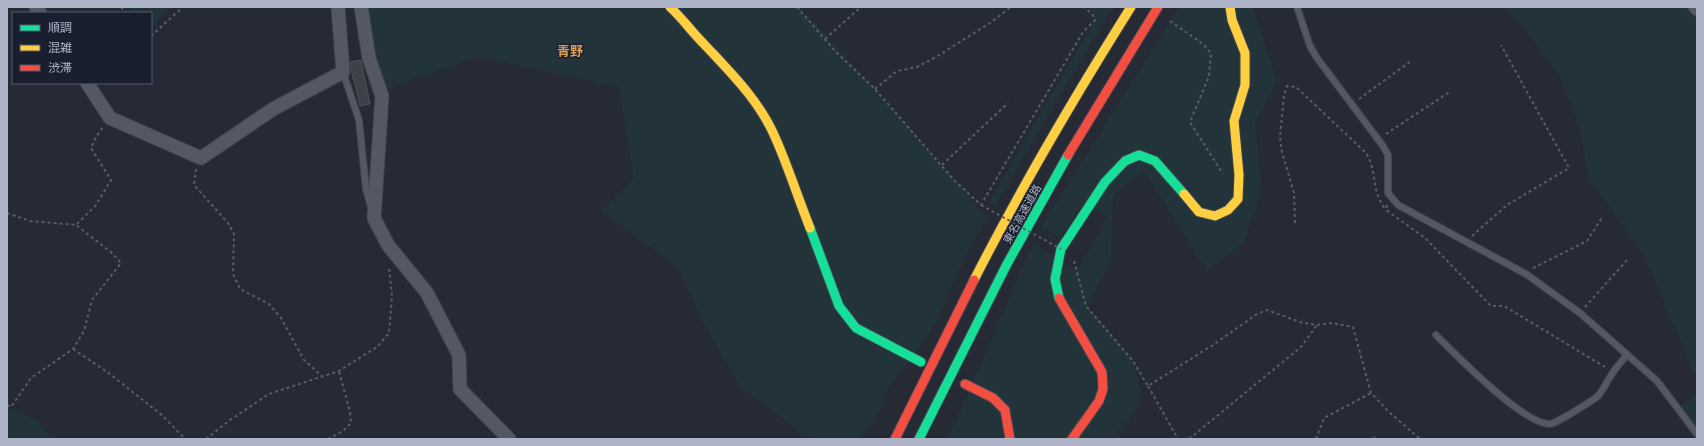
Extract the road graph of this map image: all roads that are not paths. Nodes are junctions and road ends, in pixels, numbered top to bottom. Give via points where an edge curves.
1 (338, 7) edge
2 (361, 7) edge
3 (670, 7) edge
4 (1131, 7) edge
5 (1158, 7) edge
6 (1230, 7) edge
7 (1297, 7) edge
8 (1695, 7) edge
9 (1697, 9) edge
10 (343, 72) junction
11 (88, 84) edge
12 (374, 218) junction
13 (1436, 335) dead end
14 (1627, 355) junction
15 (921, 362) dead end
16 (965, 384) dead end
17 (1697, 434) edge
18 (509, 439) edge
19 (895, 439) edge
20 (920, 439) edge
21 (1010, 439) edge
22 (1072, 439) edge

1 - 10 street
2 - 12 street via 369,58 382,96
3 - 15 main road via 742,83 757,104 775,136 839,306 856,328
4 - 19 main road, 東名高速道路 via 1049,140 988,252
5 - 20 main road, 東名高速道路 via 1071,150 1007,264
6 - 22 main road via 1232,20 1245,53 1245,85 1234,121 1239,175 1238,199 1228,210 1215,216 1200,212 1155,161 1139,155 1125,161 1104,182 1063,251 1055,278 1059,300 1102,372 1104,388 1099,401
7 - 14 lane via 1310,46 1317,58 1388,155 1388,193 1398,205 1526,274 1580,313
8 - 9 street
10 - 11 street via 274,109 201,158 110,118
10 - 12 lane via 359,120 366,190
12 - 18 street via 388,245 427,293 455,348 459,356 460,389
13 - 14 lane via 1508,402 1542,423 1552,424 1598,396
14 - 17 lane via 1657,381
16 - 21 main road via 993,398 1005,410

